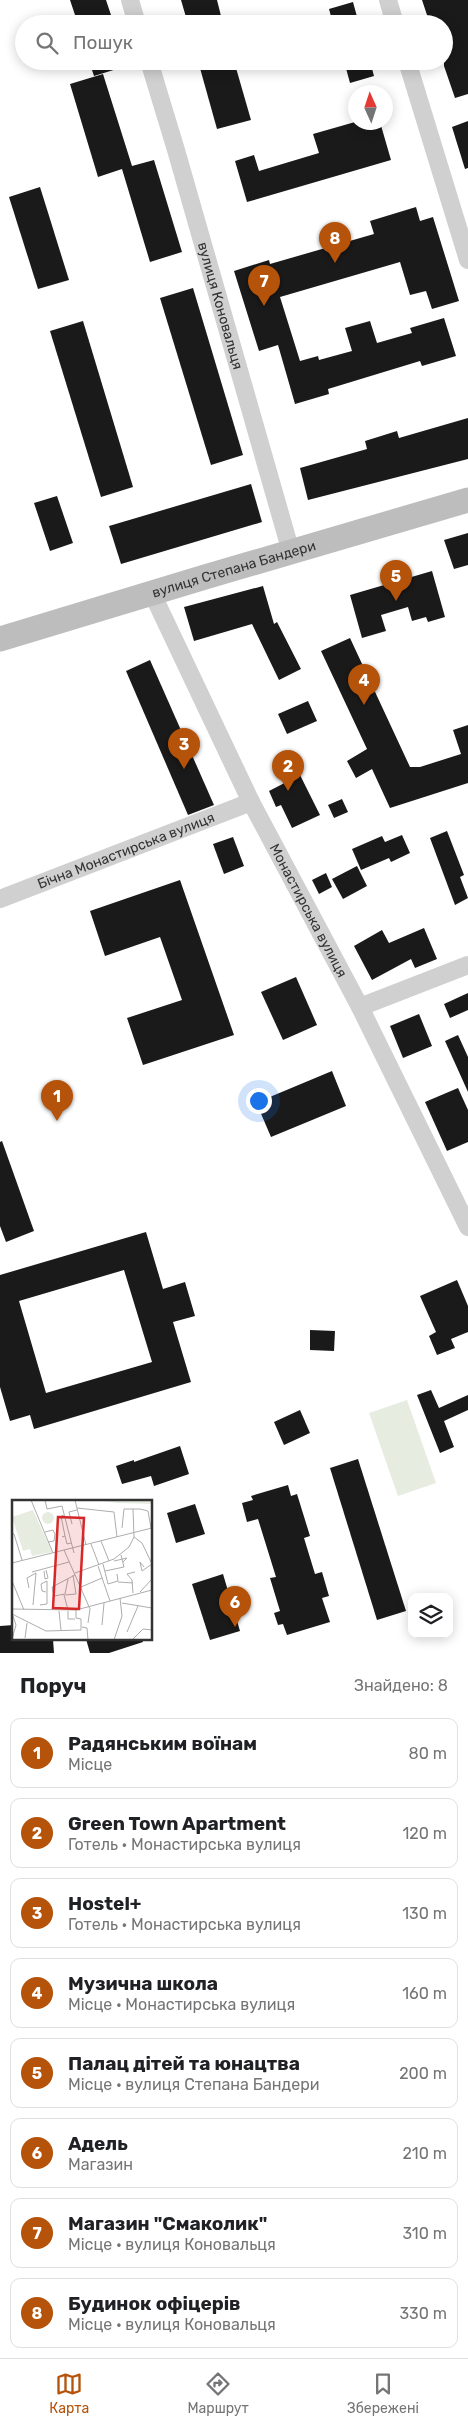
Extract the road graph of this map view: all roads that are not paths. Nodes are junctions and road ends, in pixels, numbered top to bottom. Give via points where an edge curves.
1 (130, 0) edge
2 (388, 0) edge
3 (134, 15) edge
4 (393, 15) edge
5 (152, 70) edge
6 (410, 70) edge
7 (468, 260) edge
8 (468, 500) edge
9 (291, 552) junction
10 (152, 593) junction
11 (0, 640) edge
12 (251, 802) junction
13 (0, 899) edge
14 (468, 966) edge
15 (360, 1007) junction
16 (468, 1227) edge

1 - 3 street
2 - 4 street
5 - 9 street, вулиця Коновальця
6 - 7 street
8 - 9 street, вулиця Степана Бандери
9 - 10 street, вулиця Степана Бандери
10 - 11 street, вулиця Степана Бандери
10 - 12 street, Монастирська вулиця
12 - 13 street, Бічна Монастирська вулиця
12 - 15 street, Монастирська вулиця
14 - 15 street
15 - 16 street, Монастирська вулиця

